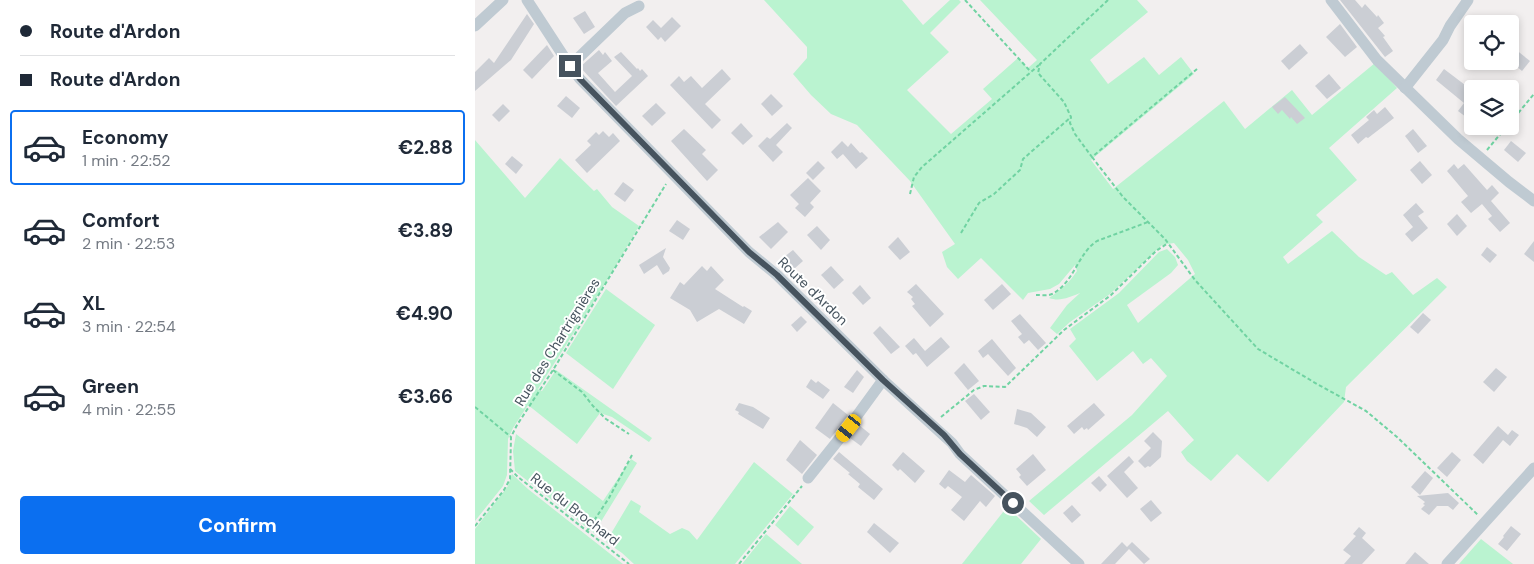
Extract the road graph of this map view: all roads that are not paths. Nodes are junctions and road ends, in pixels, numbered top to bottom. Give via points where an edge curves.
1 (503, 0) edge
2 (527, 0) edge
3 (1331, 0) edge
4 (1468, 0) edge
5 (639, 6) dead end
6 (475, 26) edge
7 (570, 66) junction
8 (1405, 88) junction
9 (1534, 201) edge
10 (883, 380) junction
11 (1534, 468) edge
12 (808, 478) road end
13 (1079, 564) edge
14 (1447, 564) edge

1 - 6 street
2 - 7 street, Route d'Ardon
3 - 8 street via 1377,60
4 - 8 street via 1443,40
5 - 7 street via 625,14
7 - 10 street, Route d'Ardon via 749,252 777,275
8 - 9 street via 1458,139
10 - 12 street
10 - 13 street, Route d'Ardon
11 - 14 street

